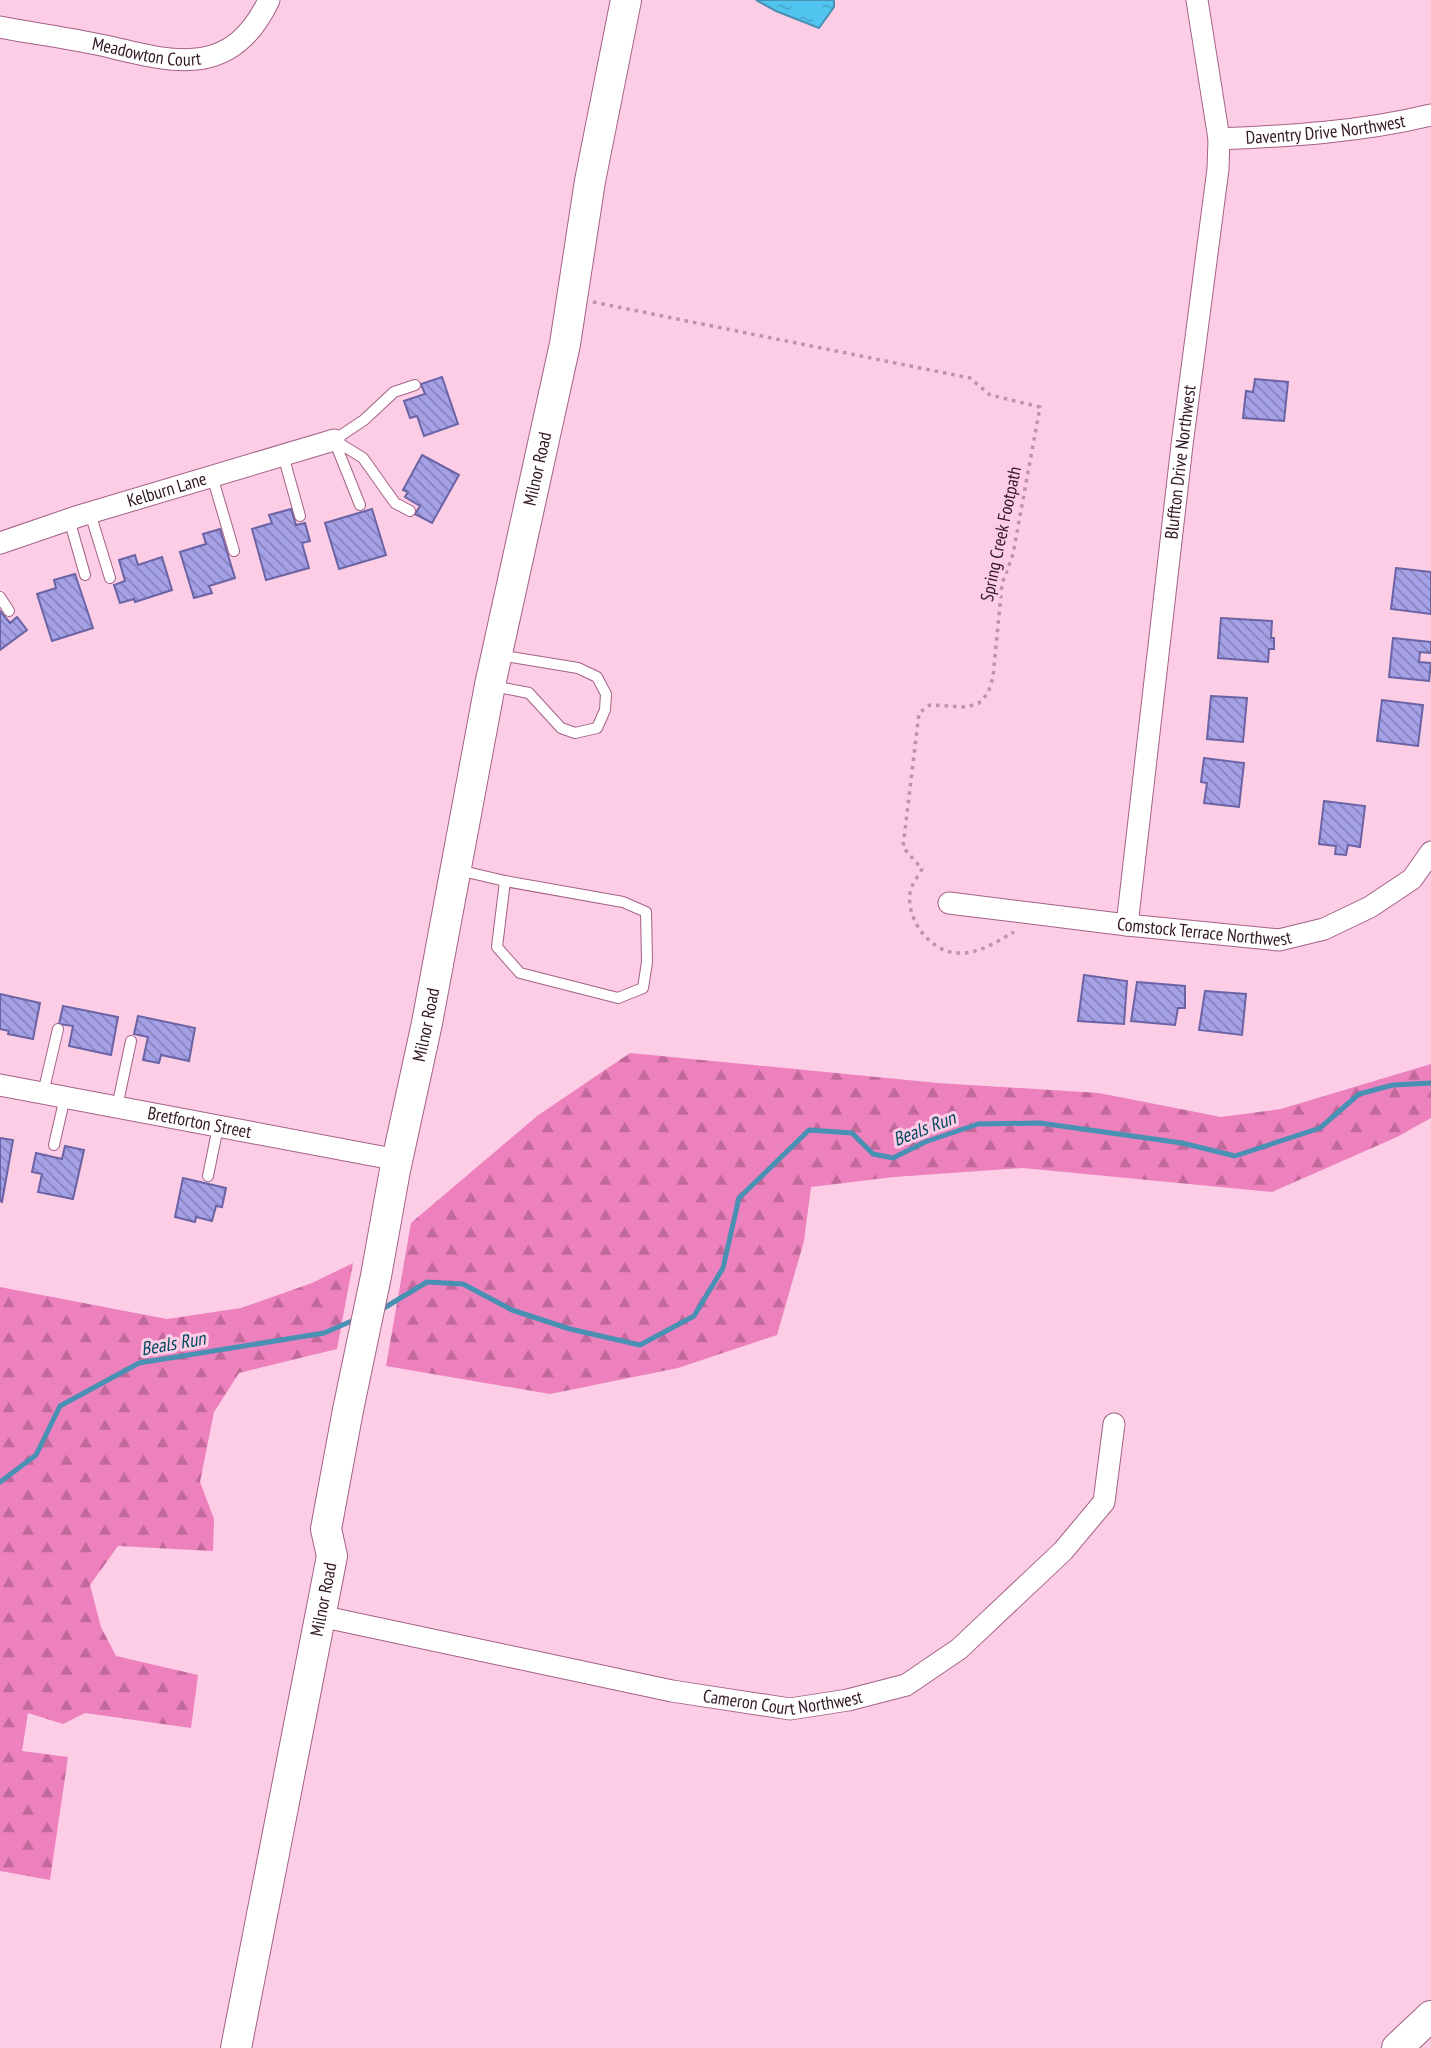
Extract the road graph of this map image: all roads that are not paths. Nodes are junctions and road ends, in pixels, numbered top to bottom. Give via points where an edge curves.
1 (269, 0) edge
2 (626, 0) edge
3 (1197, 0) edge
4 (0, 27) edge
5 (1431, 115) edge
6 (1219, 139) junction
7 (415, 385) dead end
8 (334, 440) junction
9 (283, 455) junction
10 (212, 477) junction
11 (360, 505) dead end
12 (410, 511) dead end
13 (90, 513) junction
14 (300, 516) dead end
15 (69, 519) junction
16 (0, 543) edge
17 (234, 551) dead end
18 (85, 575) dead end
19 (110, 578) dead end
20 (0, 597) edge
21 (9, 611) dead end
22 (498, 654) junction
23 (490, 685) junction
24 (1431, 852) edge
25 (455, 869) junction
26 (505, 881) junction
27 (950, 903) dead end
28 (1127, 925) junction
29 (58, 1029) dead end
30 (131, 1041) dead end
31 (0, 1084) edge
32 (43, 1093) junction
33 (65, 1097) junction
34 (117, 1107) junction
35 (218, 1127) junction
36 (54, 1145) dead end
37 (398, 1160) junction
38 (208, 1176) dead end
39 (1114, 1424) dead end
40 (320, 1616) junction
41 (1431, 2017) edge
42 (236, 2048) edge
43 (1397, 2048) edge

1 - 4 street, Meadowton Court via 249,34 232,49 186,61 159,60
2 - 22 main road, Milnor Road via 590,181 566,339
3 - 6 street, Bluffton Drive Northwest
5 - 6 street, Daventry Drive Northwest via 1302,134
6 - 28 street, Bluffton Drive Northwest
7 - 8 lane via 394,392
8 - 9 street, Kelburn Lane
8 - 11 lane
8 - 12 lane via 363,458 395,503
9 - 10 street, Kelburn Lane
9 - 14 lane
10 - 13 street, Kelburn Lane
10 - 17 lane
13 - 15 street, Kelburn Lane
13 - 19 lane
15 - 16 street, Kelburn Lane
15 - 18 lane
20 - 21 lane
22 - 23 main road, Milnor Road
22 - 23 lane via 578,668 597,677 606,694 605,710 597,728 575,733 561,728 529,693
23 - 25 main road, Milnor Road
24 - 28 street, Comstock Terrace Northwest via 1412,878 1370,907 1324,929 1279,940
25 - 26 lane
25 - 37 main road, Milnor Road
26 - 26 lane via 623,902 646,912 648,962 643,988 618,998 520,973 497,947
27 - 28 street, Comstock Terrace Northwest
29 - 32 lane
30 - 34 lane
31 - 32 street, Bretforton Street
32 - 33 street, Bretforton Street
33 - 34 street, Bretforton Street
33 - 36 lane
34 - 35 street, Bretforton Street
35 - 37 street, Bretforton Street
35 - 38 lane
37 - 40 main road, Milnor Road via 326,1529 332,1556
39 - 40 street, Cameron Court Northwest via 1104,1502 1063,1551 958,1649 906,1685 848,1700 790,1709 672,1691
40 - 42 main road, Milnor Road
41 - 43 main road

